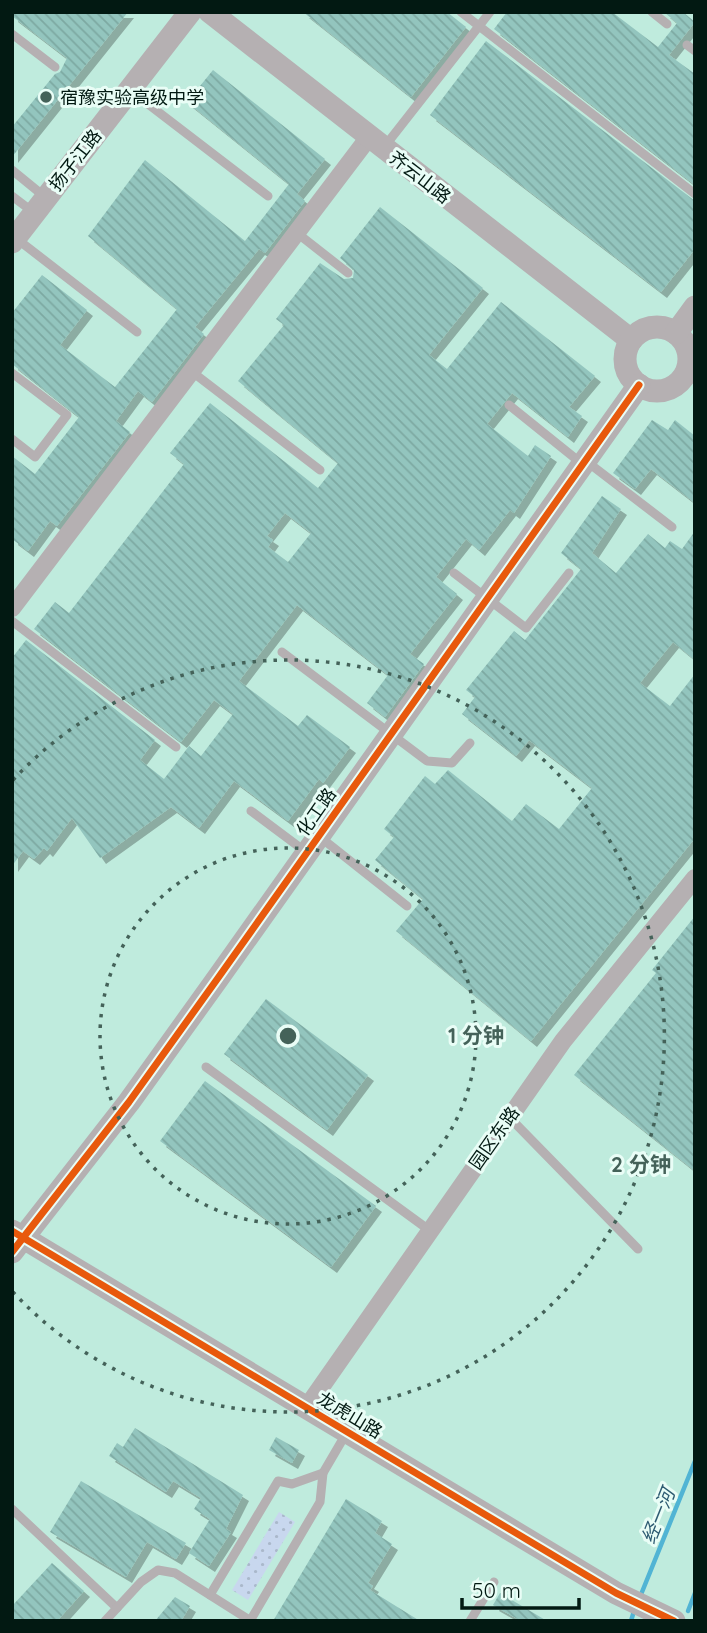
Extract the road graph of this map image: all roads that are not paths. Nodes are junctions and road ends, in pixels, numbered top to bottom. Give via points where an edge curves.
1 (190, 12) edge
2 (211, 12) edge
3 (461, 12) edge
4 (490, 12) edge
5 (652, 12) edge
6 (667, 24) dead end
7 (479, 26) junction
8 (12, 34) edge
9 (55, 67) dead end
10 (130, 90) junction
11 (376, 143) junction
12 (12, 170) edge
13 (695, 194) edge
14 (12, 196) edge
15 (268, 196) dead end
16 (40, 206) junction
17 (297, 233) junction
18 (14, 240) edge
19 (348, 273) dead end
20 (695, 307) edge
21 (137, 332) dead end
22 (676, 333) junction
23 (631, 340) junction
24 (191, 371) junction
25 (12, 373) edge
26 (689, 381) edge
27 (639, 385) junction
28 (509, 405) dead end
29 (12, 439) edge
30 (583, 462) junction
31 (320, 470) dead end
32 (672, 527) dead end
33 (454, 573) dead end
34 (569, 573) dead end
35 (487, 598) junction
36 (12, 608) edge
37 (12, 621) edge
38 (282, 652) dead end
39 (391, 734) junction
40 (470, 743) dead end
41 (176, 747) dead end
42 (251, 811) dead end
43 (313, 844) junction
44 (695, 878) edge
45 (407, 906) dead end
46 (206, 1067) dead end
47 (509, 1116) junction
48 (429, 1230) junction
49 (16, 1241) edge
50 (638, 1249) dead end
51 (307, 1407) junction
52 (348, 1432) junction
53 (323, 1473) junction
54 (12, 1509) edge
55 (494, 1582) dead end
56 (210, 1595) junction
57 (117, 1608) junction
58 (672, 1620) edge
59 (105, 1621) edge
60 (250, 1621) edge
61 (470, 1621) edge

1 - 10 street, 扬子江路
2 - 11 street, 齐云山路
3 - 7 lane
4 - 7 lane
5 - 6 lane
7 - 11 lane
7 - 13 lane
8 - 9 lane
10 - 15 lane
10 - 16 street, 扬子江路
11 - 17 street
11 - 23 street, 齐云山路
12 - 16 lane
14 - 16 lane
16 - 18 street, 扬子江路
17 - 19 lane
17 - 24 street
18 - 21 lane
20 - 22 street
22 - 23 street via 648,328
22 - 26 street via 688,353
23 - 27 street via 625,364
24 - 31 lane
24 - 36 street
25 - 29 lane via 67,415 36,457
26 - 27 street via 658,391
27 - 30 street, 化工路
28 - 30 lane
30 - 32 lane
30 - 35 street, 化工路
33 - 35 lane
34 - 35 lane via 526,628
35 - 39 street, 化工路
37 - 41 lane
38 - 39 lane
39 - 40 lane via 435,763 452,764
39 - 43 street, 化工路
42 - 43 lane
43 - 45 lane
43 - 49 street, 化工路 via 137,1091
44 - 47 street, 园区东路 via 563,1041
46 - 48 lane
47 - 48 street, 园区东路
47 - 50 lane
48 - 51 street, 园区东路
49 - 51 street, 龙虎山路
51 - 52 street, 龙虎山路
52 - 53 lane
52 - 58 street, 龙虎山路 via 616,1593
53 - 56 lane via 292,1484 278,1481
53 - 60 lane via 320,1502
54 - 57 lane
55 - 61 lane
56 - 57 lane via 175,1573 158,1570
56 - 60 lane
57 - 59 lane

